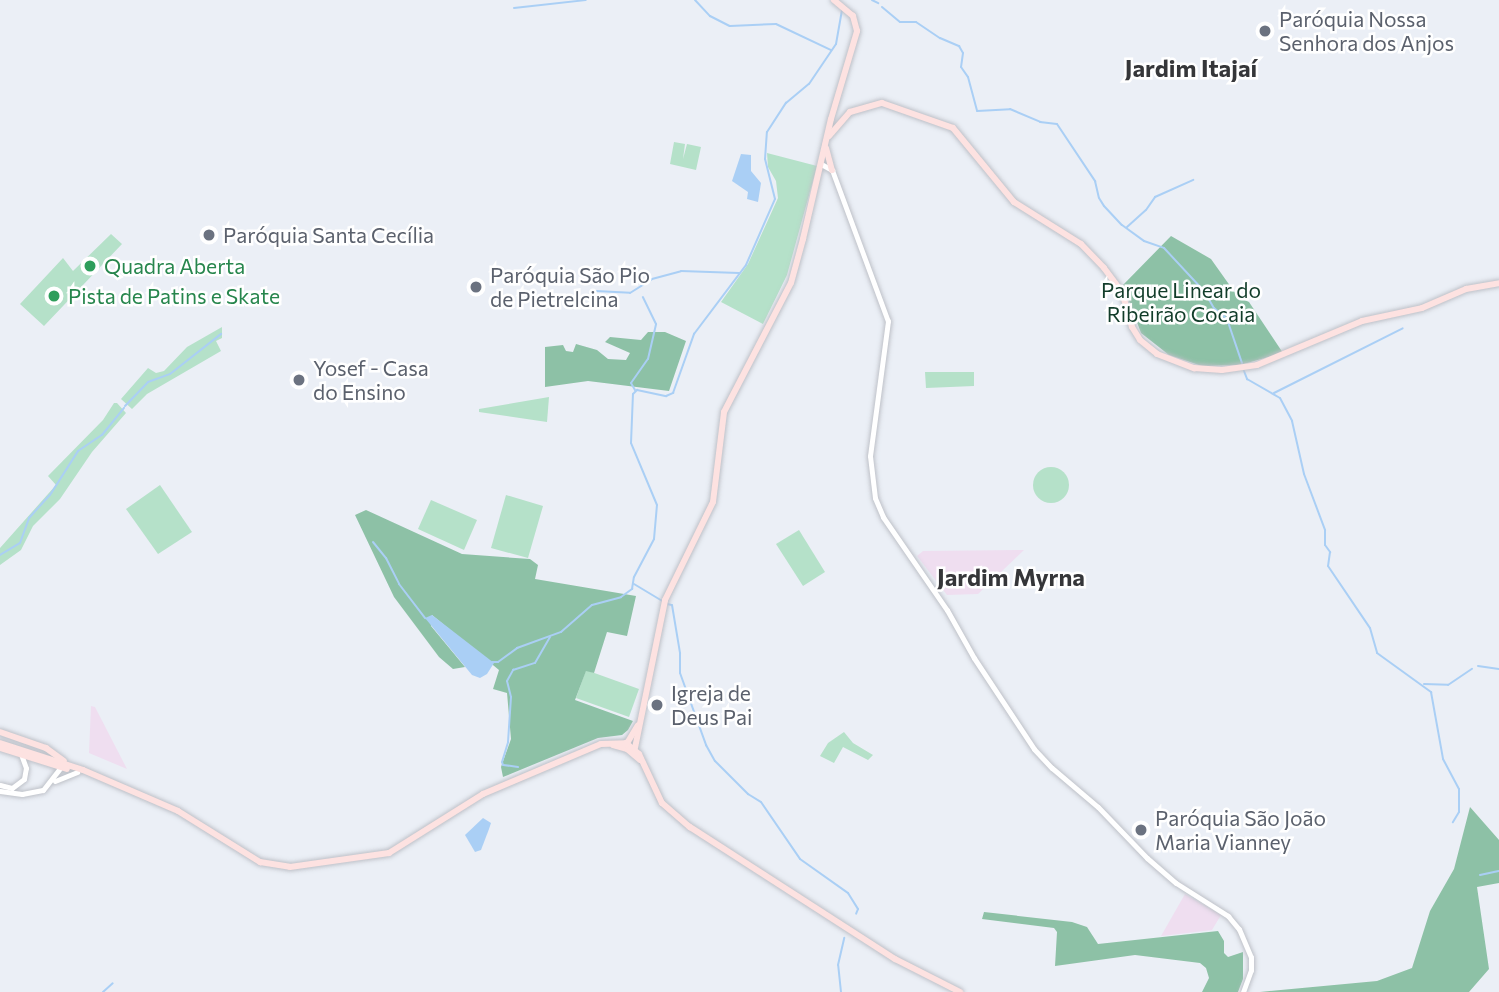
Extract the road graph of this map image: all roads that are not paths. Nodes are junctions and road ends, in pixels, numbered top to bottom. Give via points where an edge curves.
1 (836, 2) edge
2 (829, 136) junction
3 (825, 146) junction
4 (821, 164) junction
5 (832, 170) junction
6 (1499, 283) edge
7 (641, 717) junction
8 (0, 732) edge
9 (628, 745) junction
10 (0, 746) edge
11 (19, 752) junction
12 (63, 763) junction
13 (77, 772) junction
14 (86, 773) junction
15 (52, 782) junction
16 (0, 785) edge
17 (0, 791) edge
18 (960, 992) edge
19 (1243, 992) edge

1 - 2 main road via 849,11 857,26
2 - 3 main road
2 - 6 main road via 850,112 881,103 946,123 962,134 1014,202 1081,244 1119,286 1140,340 1181,365 1243,368 1362,321
3 - 4 main road
3 - 5 main road
4 - 5 street
4 - 7 main road via 791,283 724,412 715,493 708,517 665,603
5 - 19 street via 888,321 870,456 875,498 883,517 1034,749 1147,858 1239,929 1251,957
7 - 9 main road
7 - 9 main road
8 - 12 main road via 47,748
9 - 14 main road via 601,744 483,794 389,853 290,867 260,862 178,811
9 - 18 main road via 662,803 690,827 888,955
10 - 11 main road
11 - 12 main road
11 - 16 street via 26,768 24,779 12,788
12 - 13 main road
12 - 14 main road
12 - 15 street
13 - 14 main road
13 - 15 street
15 - 17 street via 43,790 22,794

